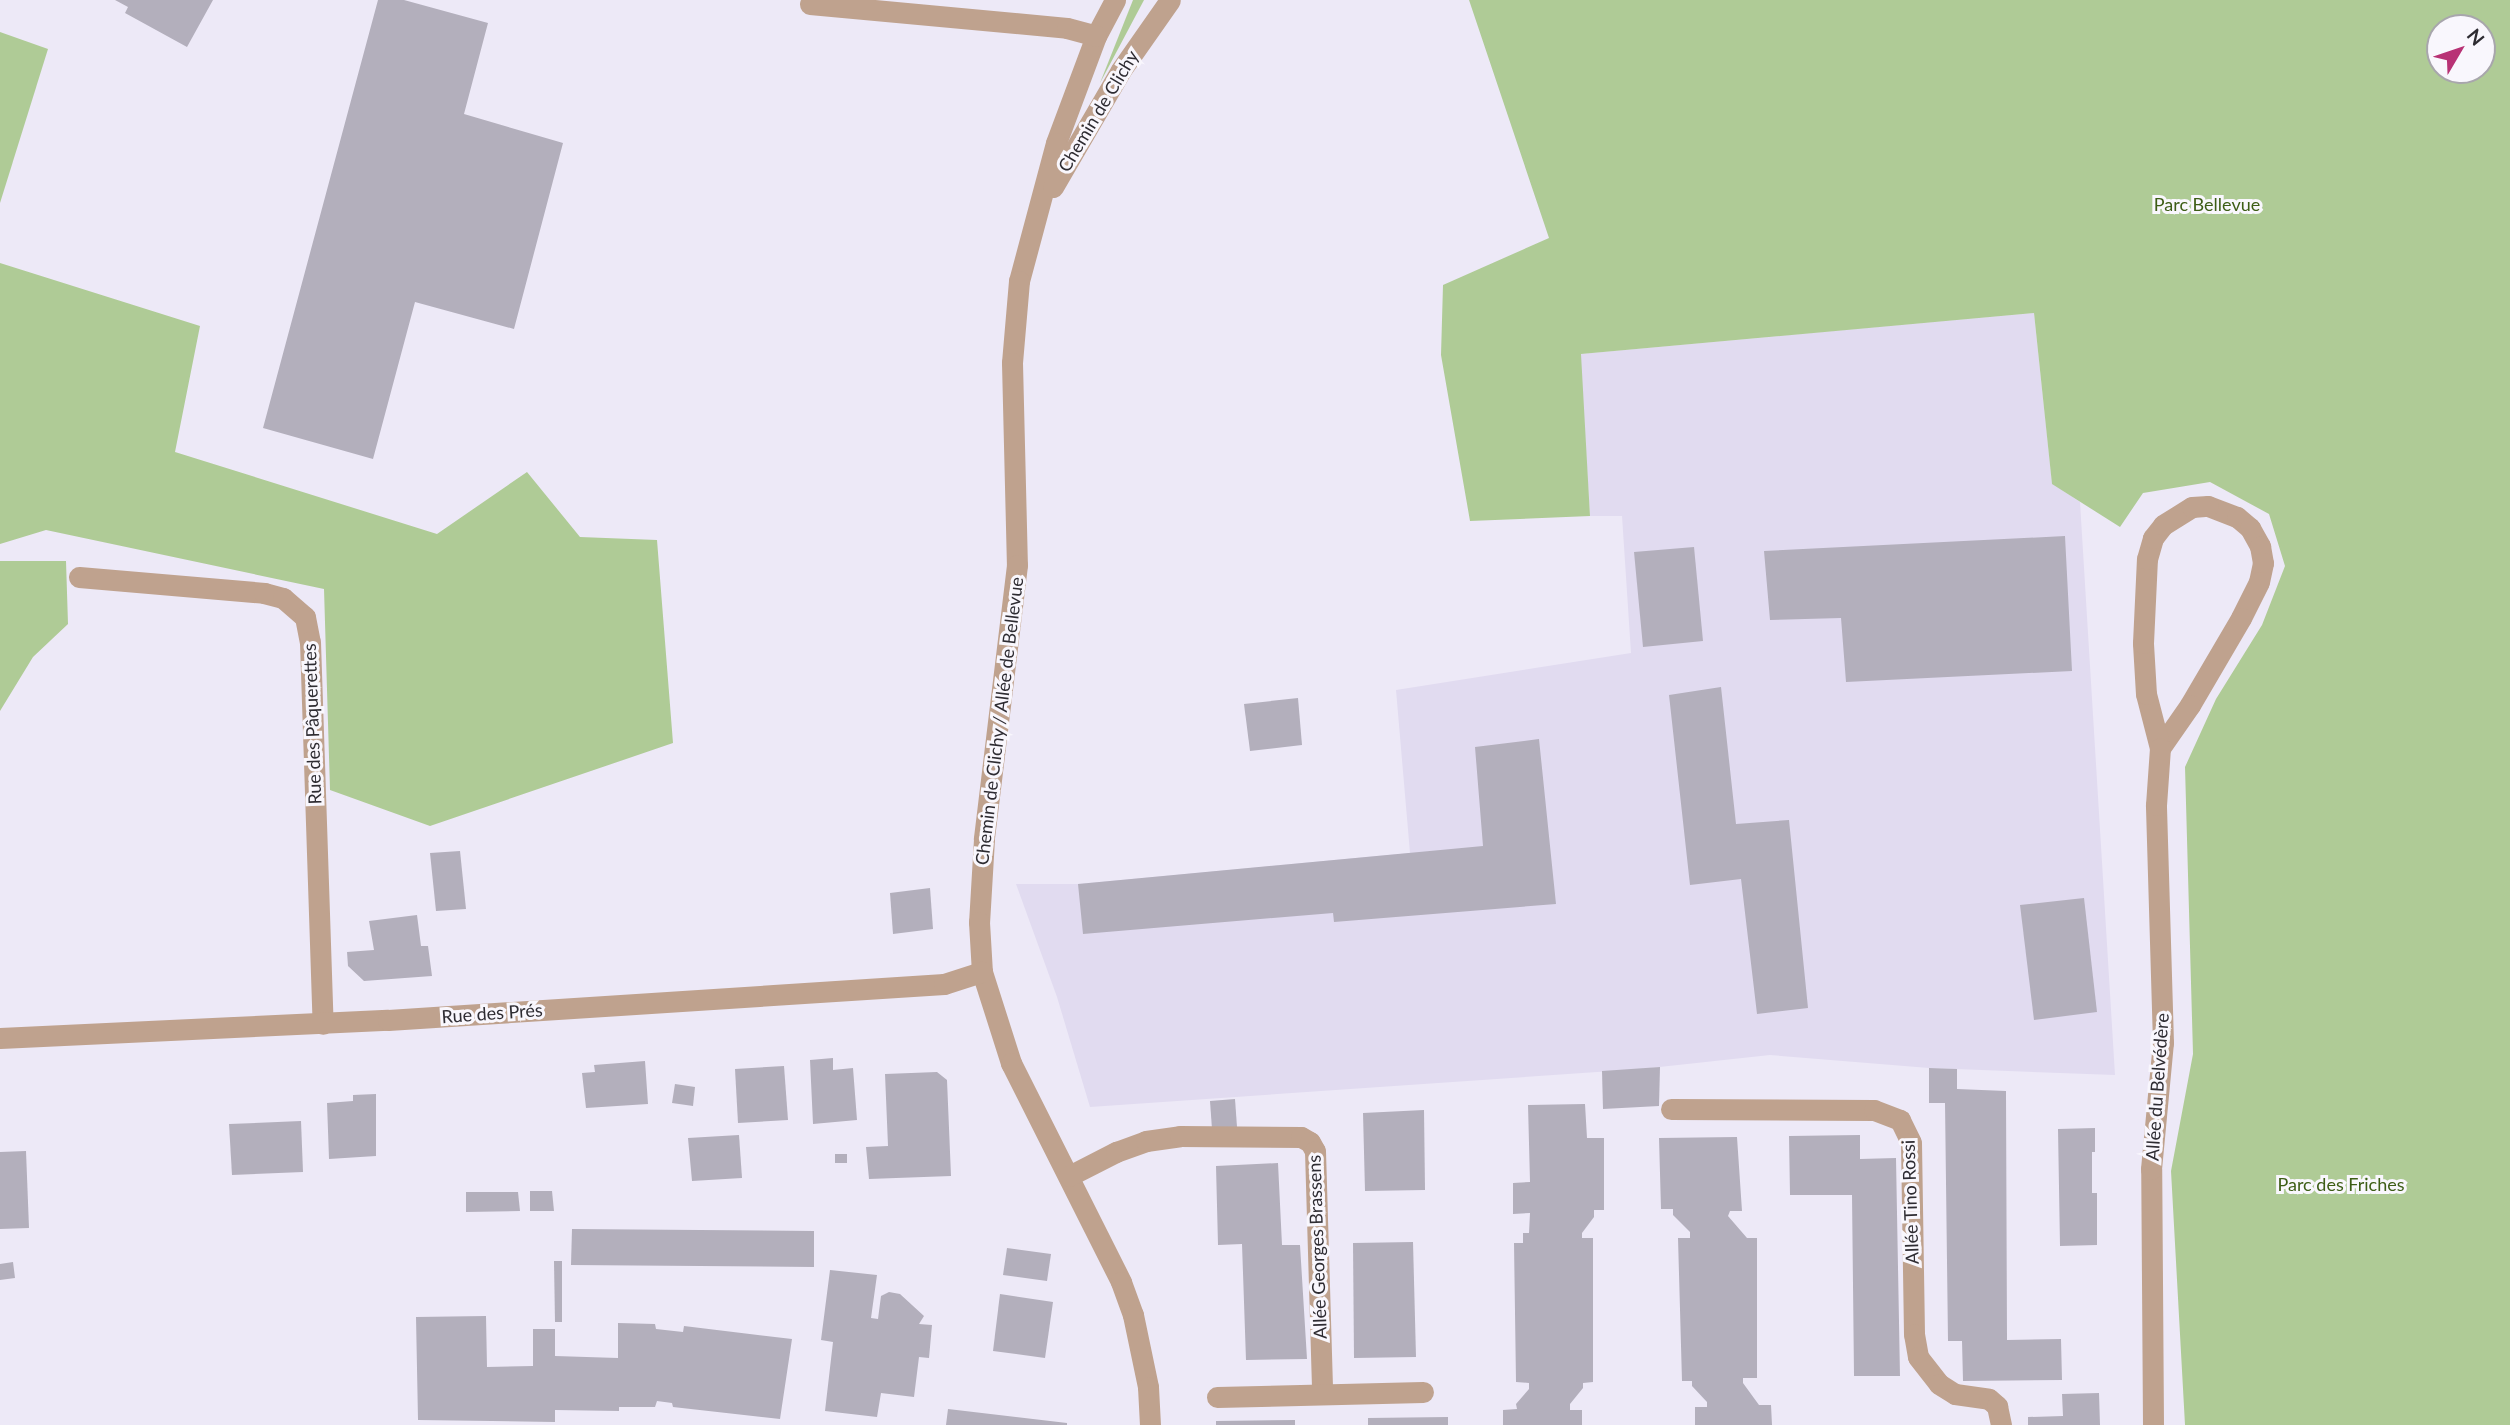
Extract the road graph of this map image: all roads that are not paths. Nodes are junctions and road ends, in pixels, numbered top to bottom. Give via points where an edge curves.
1 (1115, 0) edge
2 (1156, 0) edge
3 (1170, 0) edge
4 (810, 4) dead end
5 (1096, 36) junction
6 (1121, 70) junction
7 (1033, 227) junction
8 (79, 577) dead end
9 (2160, 748) junction
10 (982, 972) junction
11 (323, 1024) junction
12 (0, 1038) edge
13 (1671, 1109) dead end
14 (1069, 1176) junction
15 (1423, 1392) dead end
16 (1322, 1394) junction
17 (1217, 1396) dead end
18 (1150, 1425) edge
19 (2001, 1425) edge
20 (2153, 1425) edge

1 - 5 street, Chemin de Clichy / Allée de Bellevue
2 - 6 street
3 - 6 street, Chemin de Clichy
4 - 5 street via 1067,28
5 - 7 street, Chemin de Clichy / Allée de Bellevue via 1056,143
6 - 7 street, Chemin de Clichy
7 - 10 street, Chemin de Clichy / Allée de Bellevue via 1014,321 1017,565 984,839 979,922
8 - 11 street, Rue des Pâquerettes via 264,593 283,598 305,617 310,642
9 - 9 street, Allée du Belvédère via 2146,694 2147,559 2152,538 2163,525 2192,507 2208,506 2229,513 2250,528 2263,563 2241,618
9 - 20 street, Allée du Belvédère via 2156,805 2163,1043 2151,1169
10 - 11 street, Rue des Prés via 944,984
10 - 14 street, Chemin de Clichy / Allée de Bellevue via 1011,1063
11 - 12 street, Rue des Prés
13 - 19 street, Allée Tino Rossi via 1874,1110 1900,1120 1911,1143 1918,1357 1939,1384 1955,1394 1989,1399 1997,1406
14 - 16 street, Allée Georges Brassens via 1146,1141 1180,1136 1301,1137 1310,1142 1315,1151
14 - 18 street, Chemin de Clichy / Allée de Bellevue via 1133,1315 1148,1387
15 - 16 street
16 - 17 street

